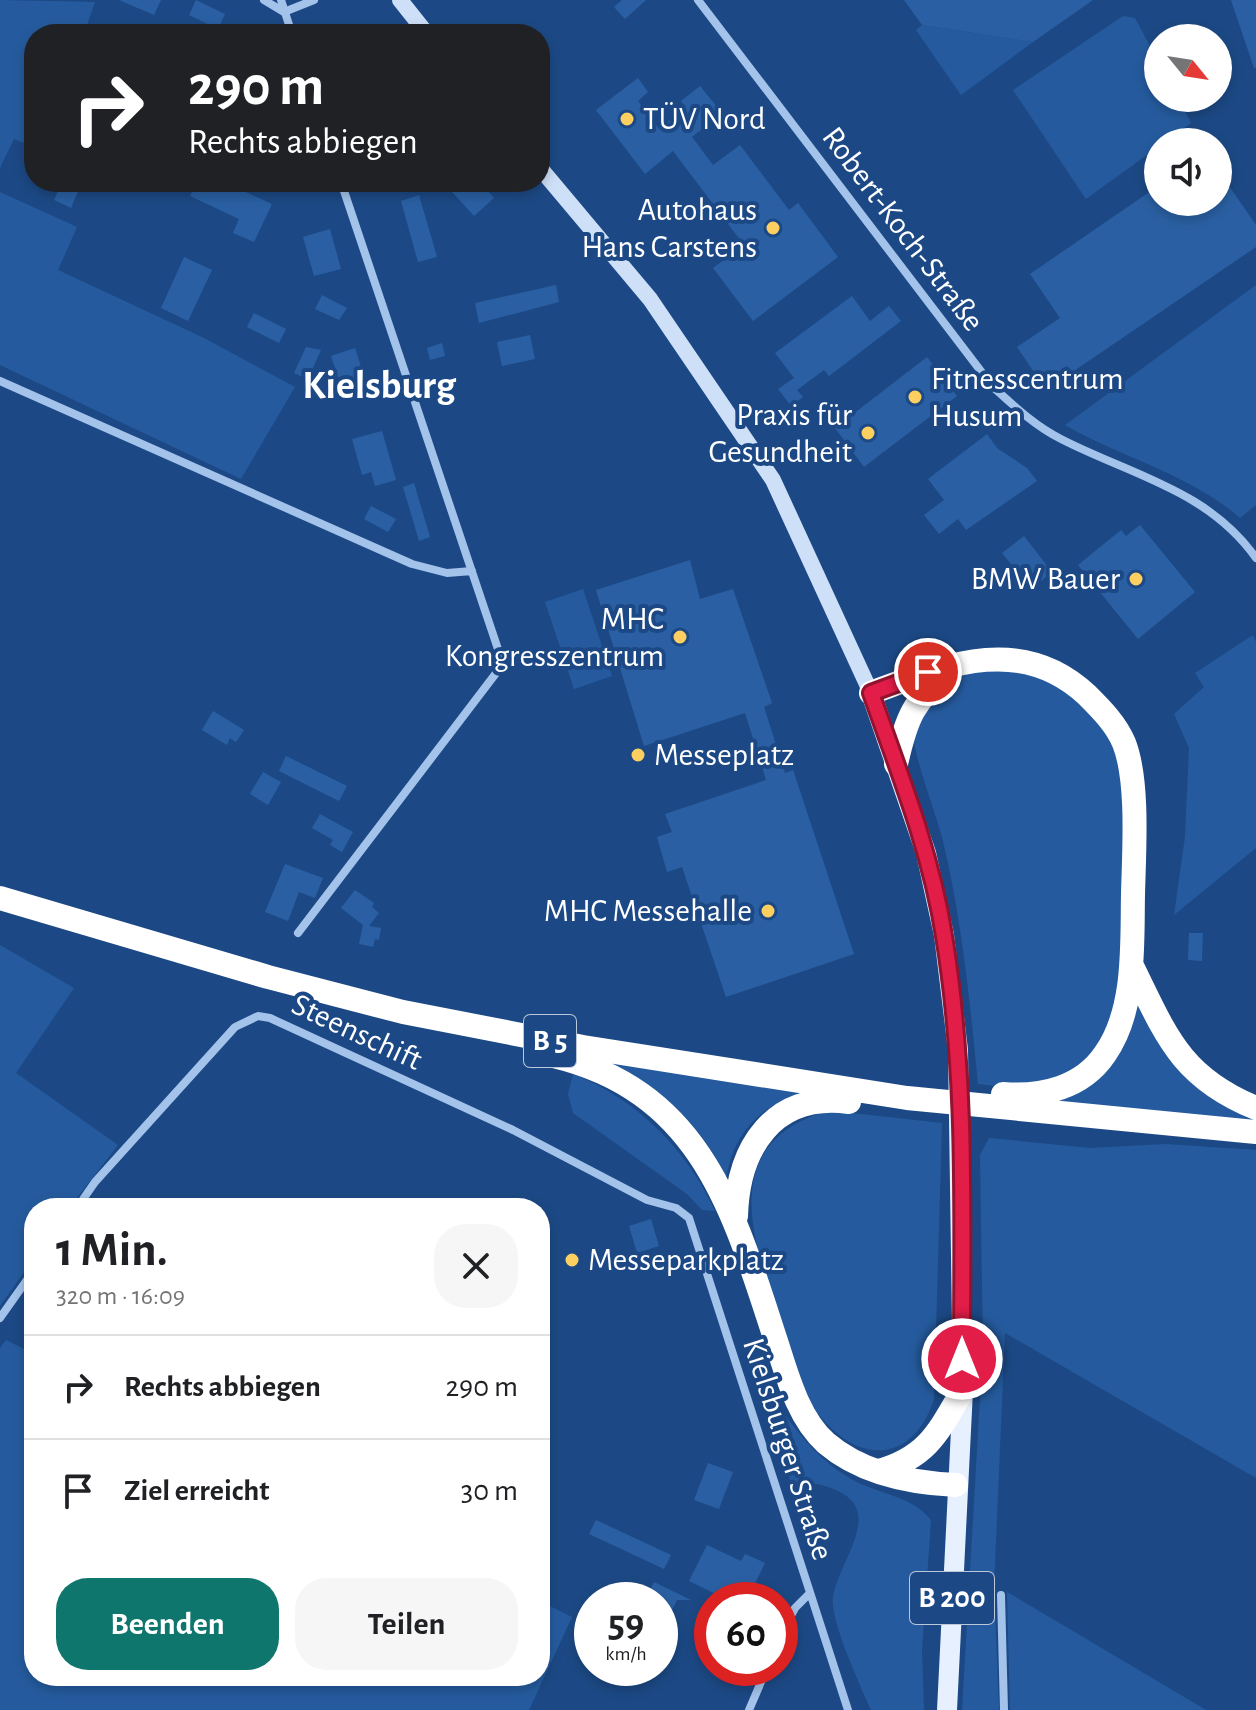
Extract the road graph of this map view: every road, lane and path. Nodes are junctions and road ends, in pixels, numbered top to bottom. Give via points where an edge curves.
1 (264, 0) edge
2 (281, 0) edge
3 (314, 0) edge
4 (400, 0) edge
5 (698, 0) edge
6 (284, 12) junction
7 (288, 24) edge
8 (419, 24) edge
9 (550, 180) edge
10 (344, 192) edge
11 (0, 381) edge
12 (1256, 558) edge
13 (472, 571) junction
14 (958, 665) junction
15 (871, 693) junction
16 (896, 764) junction
17 (0, 898) edge
18 (298, 933) dead end
19 (1132, 966) junction
20 (403, 1012) junction
21 (907, 1098) junction
22 (936, 1102) junction
23 (1256, 1108) edge
24 (1256, 1132) edge
25 (84, 1198) edge
26 (676, 1208) joint
27 (736, 1219) junction
28 (24, 1284) edge
29 (0, 1318) edge
30 (963, 1390) junction
31 (879, 1471) junction
32 (956, 1485) junction
33 (808, 1595) junction
34 (1001, 1595) dead end
35 (798, 1605) edge
36 (759, 1686) edge
37 (749, 1710) edge
38 (848, 1710) edge
39 (947, 1710) edge
40 (1004, 1710) edge

1 - 6 street
2 - 6 street
3 - 6 street
4 - 8 main road
5 - 12 street, Robert-Koch-Straße via 993,387 1058,437 1188,496 1234,531
6 - 7 street
9 - 15 main road via 650,299 773,480
10 - 13 street
11 - 13 street via 412,564 447,573
13 - 18 street via 503,664
14 - 15 highway
14 - 16 highway via 915,705
14 - 19 highway via 996,656 1029,662 1070,679 1105,712 1124,744 1133,803
15 - 16 main road, B 200
16 - 30 main road, B 200 via 926,853 944,935 958,1050
17 - 20 highway, B 5
19 - 21 highway via 1120,1022 1106,1054 1079,1082 1031,1096 931,1089
19 - 23 highway via 1172,1047 1207,1081
20 - 21 highway, B 5 via 583,1047
20 - 27 highway via 426,1025 579,1062 619,1081 656,1107 697,1149
21 - 22 highway, B 5
22 - 24 highway, B 5
22 - 27 highway via 921,1110 819,1101 786,1112 766,1127 742,1163
25 - 26 street, Steenschift via 235,1027 258,1016 513,1130 647,1200
26 - 33 street, Kielsburger Straße via 689,1218
27 - 31 highway via 793,1395 824,1441 852,1461
28 - 29 street
30 - 31 highway via 931,1443 898,1466
30 - 32 main road, B 200
31 - 32 highway
32 - 39 main road, B 200
33 - 35 street
33 - 38 street, Kielsburger Straße
34 - 40 street
36 - 37 street

